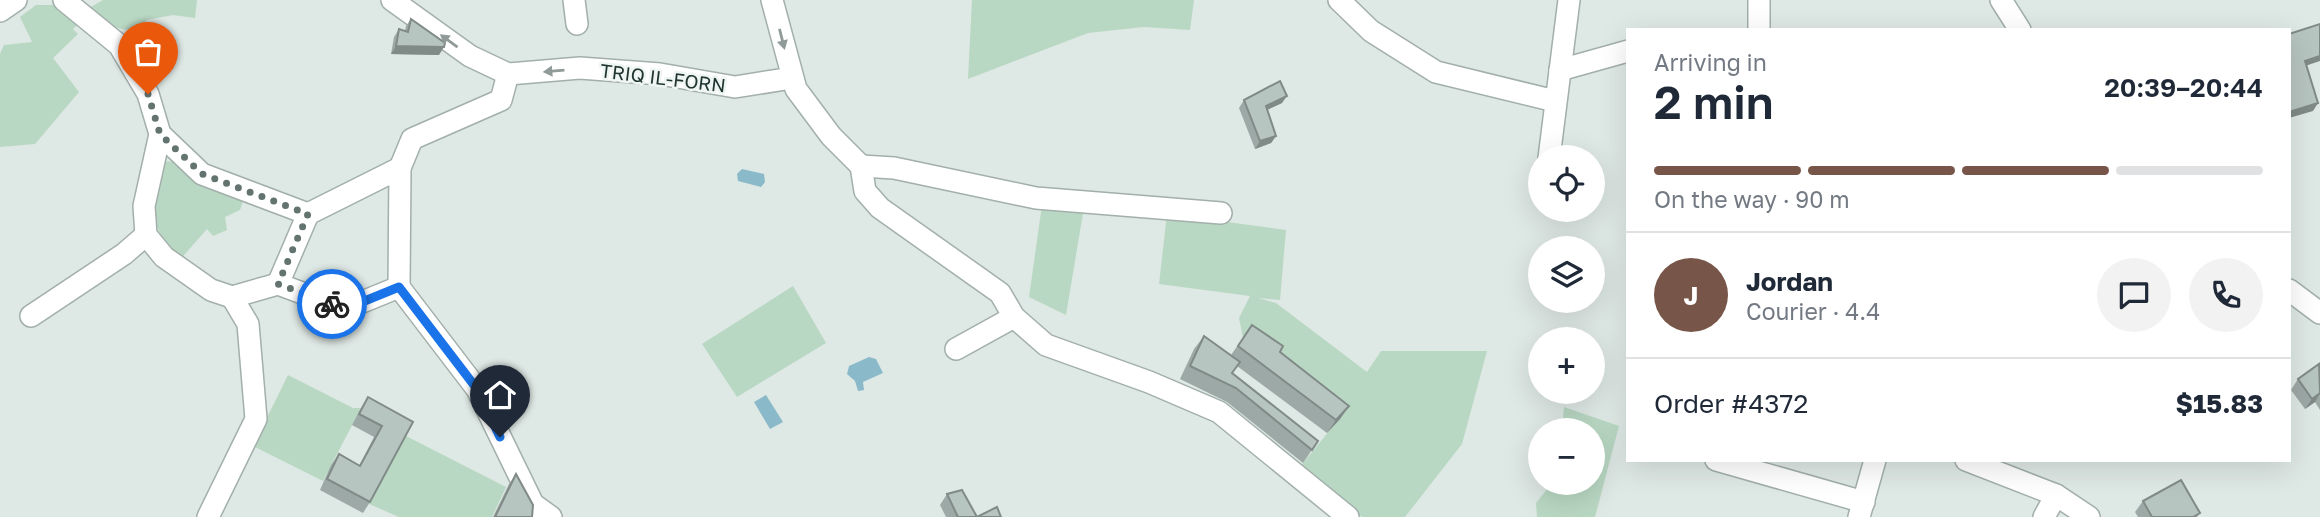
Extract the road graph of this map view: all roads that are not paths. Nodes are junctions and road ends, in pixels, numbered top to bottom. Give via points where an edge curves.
1 (16, 0) edge
2 (64, 0) edge
3 (392, 0) edge
4 (574, 0) edge
5 (772, 0) edge
6 (1339, 0) edge
7 (1569, 0) edge
8 (1759, 0) edge
9 (2001, 0) edge
10 (0, 11) edge
11 (577, 24) dead end
12 (1759, 28) edge
13 (2020, 28) edge
14 (1626, 52) edge
15 (1560, 71) junction
16 (508, 74) junction
17 (792, 78) junction
18 (1555, 101) junction
19 (160, 134) junction
20 (1550, 145) edge
21 (861, 166) junction
22 (400, 168) junction
23 (1221, 213) dead end
24 (308, 214) junction
25 (146, 235) junction
26 (278, 284) junction
27 (399, 287) junction
28 (2291, 291) edge
29 (232, 297) junction
30 (2320, 313) edge
31 (31, 316) dead end
32 (1014, 317) junction
33 (956, 349) dead end
34 (1722, 462) edge
35 (1874, 462) edge
36 (1971, 462) edge
37 (2056, 495) junction
38 (1862, 510) edge
39 (208, 517) edge
40 (551, 517) edge
41 (1348, 517) edge
42 (2044, 517) edge
43 (2089, 517) edge

1 - 10 street
2 - 19 street via 119,45 148,94
16 -> 3 street via 470,56
4 - 11 street
5 -> 17 street
6 - 18 street via 1371,31 1436,72
7 - 15 street
8 - 12 street
9 - 13 street
14 - 15 street
15 - 18 street
17 -> 16 street, TRIQ IL-FORN via 735,87 660,74 580,68
16 - 22 street via 501,100 412,139
17 - 21 street via 831,136
18 - 20 street
19 - 24 street via 202,174
19 - 25 street via 144,206
21 - 23 street via 894,168 1036,198
21 - 32 street via 865,191 880,208 1000,293
22 - 24 street
22 - 27 street
24 - 26 street
25 - 29 street via 164,257 211,290
25 - 31 street
26 - 27 street via 345,309
26 - 29 street
27 - 40 street via 477,389 533,504
28 - 30 street
29 - 39 street via 248,324 256,419
32 - 33 street
32 - 41 street via 1046,345 1219,412
34 - 38 street
35 - 38 street
36 - 37 street
37 - 42 street
37 - 43 street

